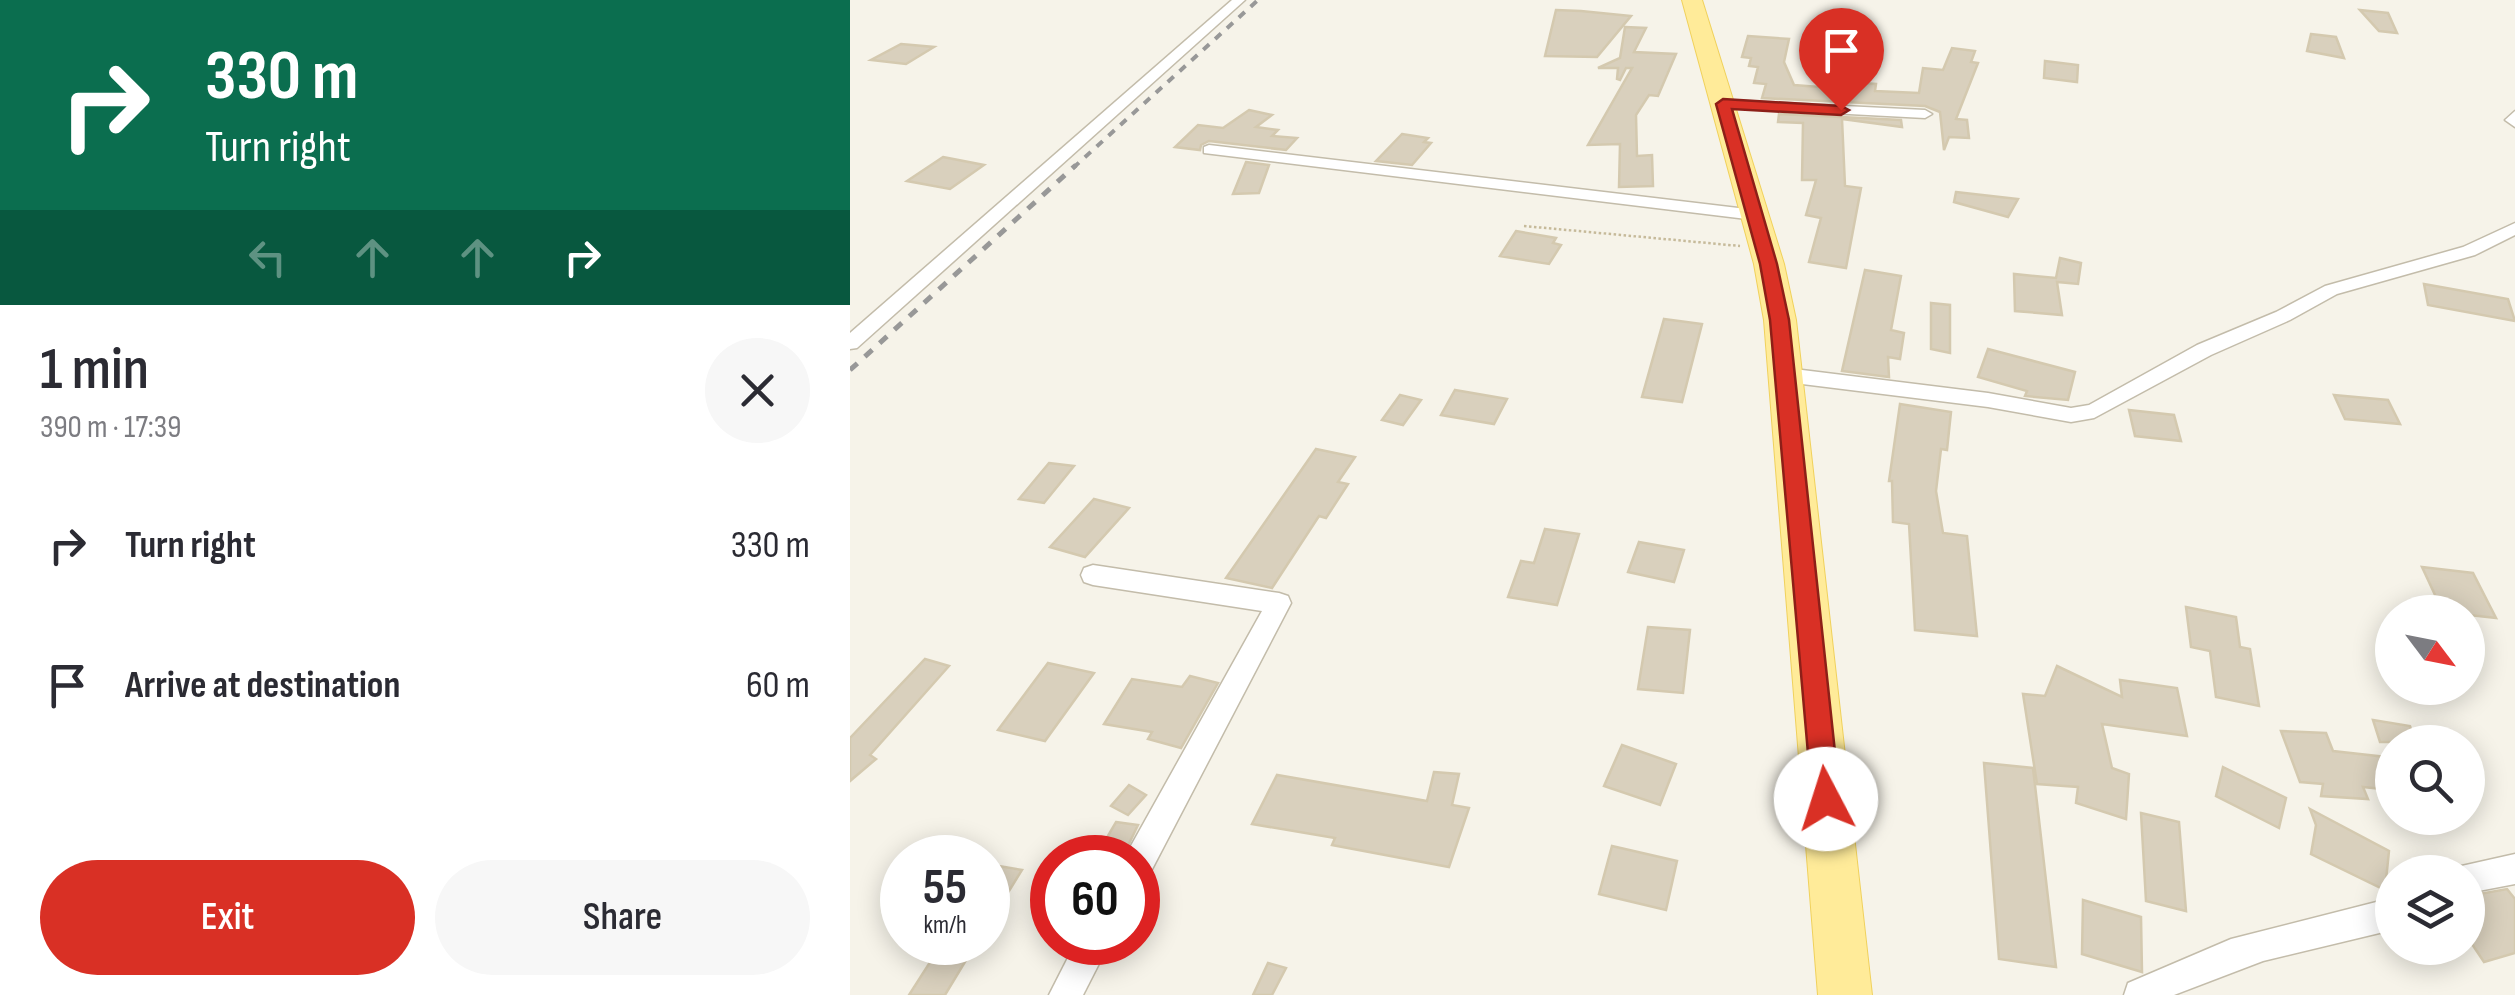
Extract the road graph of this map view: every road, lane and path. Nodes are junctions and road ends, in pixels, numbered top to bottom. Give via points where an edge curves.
1 (1239, 0) edge
2 (1692, 0) edge
3 (1723, 104) junction
4 (1925, 114) dead end
5 (2515, 115) edge
6 (2515, 124) edge
7 (1209, 150) dead end
8 (1524, 226) dead end
9 (2515, 228) edge
10 (1760, 232) junction
11 (850, 343) edge
12 (1786, 375) junction
13 (1093, 574) dead end
14 (1154, 835) edge
15 (2515, 870) edge
16 (2485, 875) edge
17 (2375, 918) edge
18 (1081, 965) edge
19 (1065, 995) edge
20 (1845, 995) edge
21 (2140, 995) edge

1 - 11 street
2 - 3 main road
3 - 4 street
3 - 10 main road
5 - 6 street
7 - 10 street
8 - 10 path
9 - 12 street via 2468,250 2331,290 2094,411 2071,415
10 - 12 main road
12 - 20 main road
13 - 14 street via 1279,604
15 - 16 street
17 - 21 street via 2276,938
18 - 19 street

